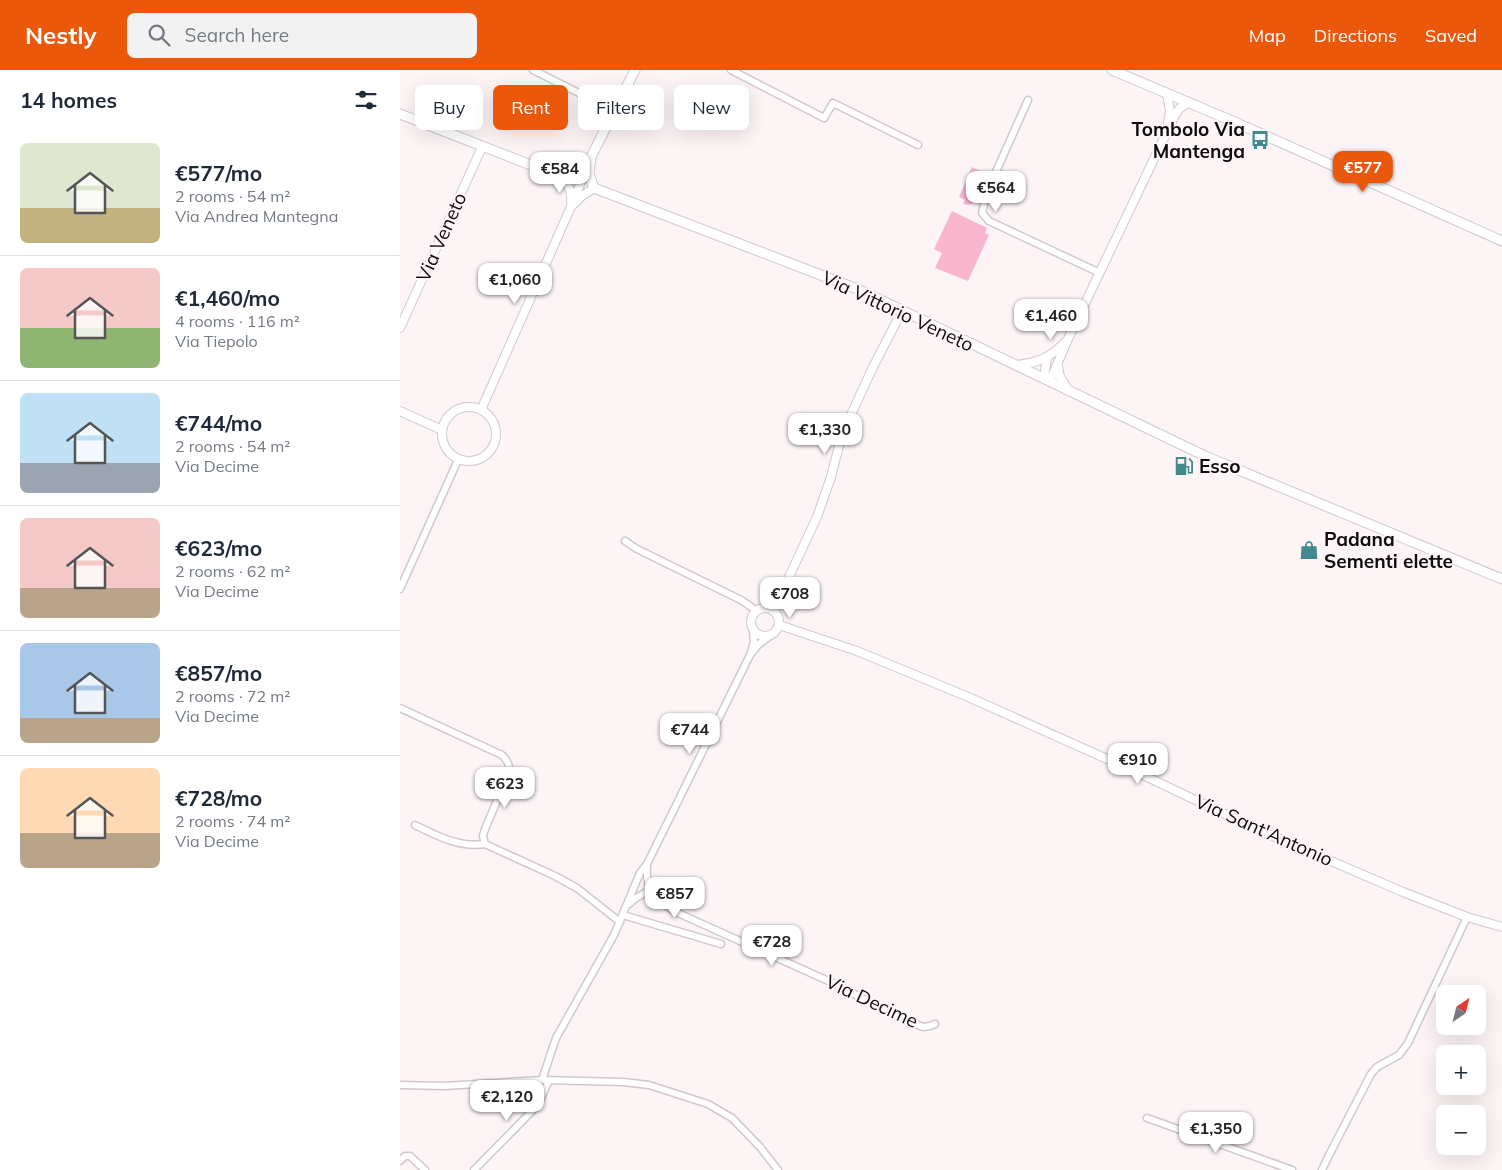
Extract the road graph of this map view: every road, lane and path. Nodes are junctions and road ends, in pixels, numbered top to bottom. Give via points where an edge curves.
1 (533, 70) edge
2 (635, 70) edge
3 (731, 70) edge
4 (1112, 70) edge
5 (628, 85) edge
6 (578, 92) edge
7 (1167, 94) junction
8 (1028, 100) dead end
9 (1181, 103) junction
10 (1170, 111) junction
11 (400, 114) edge
12 (605, 130) edge
13 (1168, 130) junction
14 (918, 145) dead end
15 (482, 147) junction
16 (591, 157) junction
17 (559, 176) junction
18 (594, 188) junction
19 (570, 209) junction
20 (1502, 241) edge
21 (1100, 273) junction
22 (902, 311) junction
23 (400, 328) edge
24 (1068, 339) junction
25 (1047, 358) junction
26 (1016, 365) junction
27 (1058, 366) junction
28 (1047, 380) junction
29 (1069, 392) junction
30 (481, 410) junction
31 (400, 411) edge
32 (442, 430) junction
33 (458, 460) junction
34 (624, 541) dead end
35 (1502, 579) edge
36 (400, 589) edge
37 (757, 611) junction
38 (773, 611) junction
39 (779, 625) junction
40 (753, 630) junction
41 (770, 636) junction
42 (750, 655) junction
43 (400, 708) edge
44 (415, 825) dead end
45 (485, 844) junction
46 (647, 864) junction
47 (649, 887) junction
48 (633, 888) junction
49 (627, 906) junction
50 (1468, 917) junction
51 (622, 919) junction
52 (1502, 927) edge
53 (721, 944) dead end
54 (935, 1024) dead end
55 (546, 1080) junction
56 (400, 1085) edge
57 (1147, 1118) dead end
58 (400, 1161) edge
59 (425, 1170) edge
60 (474, 1170) edge
61 (778, 1170) edge
62 (1292, 1170) edge
63 (1322, 1170) edge

1 - 6 street
2 - 5 main road
3 - 14 street via 824,118 833,104
4 - 7 main road
7 - 9 main road
7 - 10 street
8 - 21 street via 995,174 982,213 989,221
9 - 10 street
9 - 13 street
9 - 20 main road via 1237,123
10 - 13 street
11 - 15 main road
12 - 16 main road
13 - 21 street
15 - 17 main road
15 - 23 street, Via Veneto
16 - 17 main road
16 - 18 main road via 589,174
16 - 19 street
17 - 19 street via 570,189
18 - 19 street
18 - 22 main road, Via Vittorio Veneto via 860,290
19 - 30 street
21 - 24 street
22 - 26 main road, Via Vittorio Veneto
22 - 38 street via 842,434 818,517
24 - 25 street
24 - 27 street
25 - 26 street
25 - 28 street
26 - 28 main road, Via Vittorio Veneto
27 - 28 street
27 - 29 street
28 - 29 main road, Via Vittorio Veneto
29 - 35 main road, Via Vittorio Veneto via 1204,456
30 - 32 street via 472,407 456,410 444,422
30 - 33 street via 496,428 495,444 491,451 476,461
31 - 32 street
32 - 33 street via 445,448
33 - 36 street
34 - 37 street
37 - 38 street via 765,608
37 - 40 street via 752,618
38 - 39 street
39 - 41 street
39 - 50 street, Via Sant'Antonio via 857,651 966,696 1143,774 1252,827
40 - 41 street via 762,636
40 - 42 street
41 - 42 street
42 - 46 street
43 - 45 street via 502,755 508,761 508,775 483,836
44 - 45 street via 456,842
45 - 51 street via 577,888
46 - 47 street
46 - 48 street
47 - 48 street
47 - 49 street
47 - 54 street, Via Decime via 663,904 678,913 923,1027
48 - 49 street
49 - 51 street
50 - 52 street, Via Sant'Antonio
50 - 63 street via 1408,1042 1399,1055 1371,1074
51 - 53 street
51 - 55 street via 556,1038
55 - 56 street via 444,1086
55 - 60 street via 538,1105
55 - 61 street via 649,1085 708,1104 732,1118
57 - 62 street
58 - 59 street via 410,1156

